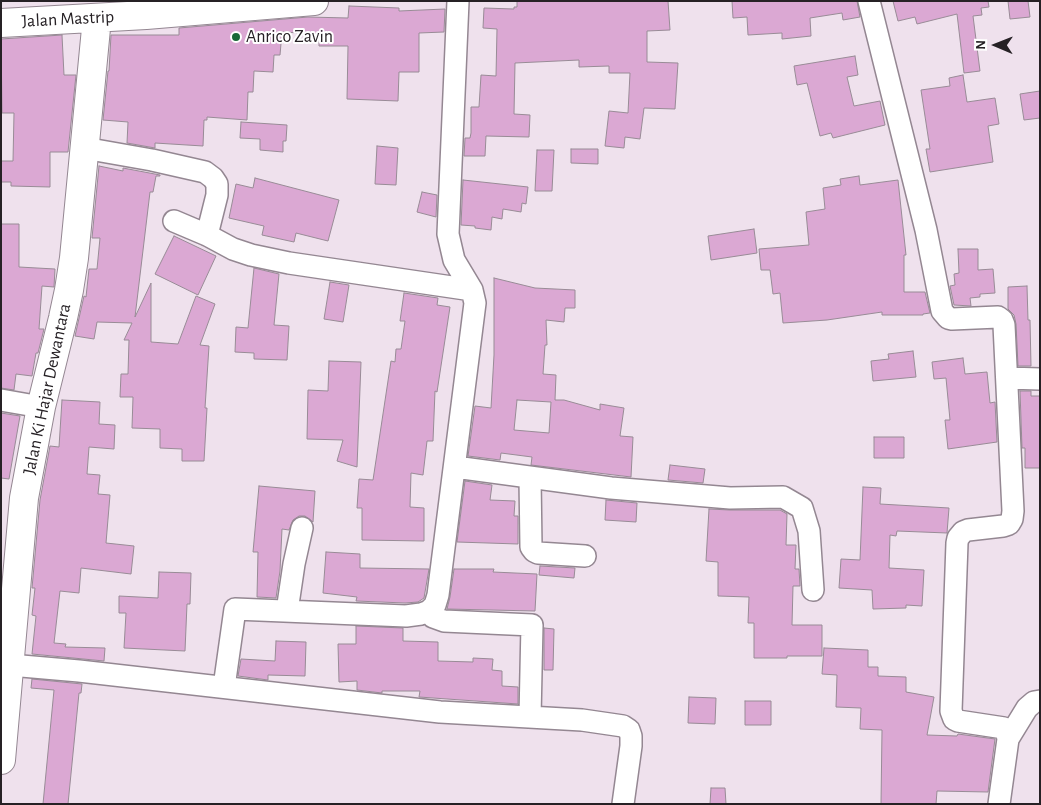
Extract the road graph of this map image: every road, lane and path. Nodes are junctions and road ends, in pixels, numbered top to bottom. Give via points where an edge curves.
1 (314, 1) edge
2 (458, 1) edge
3 (869, 1) edge
4 (146, 8) edge
5 (97, 18) junction
6 (1, 23) edge
7 (84, 148) junction
8 (174, 221) dead end
9 (207, 235) junction
10 (472, 290) junction
11 (1007, 378) junction
12 (1040, 379) edge
13 (1, 400) edge
14 (41, 407) junction
15 (455, 467) junction
16 (530, 478) junction
17 (302, 528) dead end
18 (585, 556) dead end
19 (813, 590) dead end
20 (8, 601) edge
21 (287, 611) junction
22 (429, 611) junction
23 (10, 665) junction
24 (224, 687) junction
25 (1040, 701) edge
26 (530, 717) junction
27 (1008, 739) junction
28 (1, 760) edge
29 (623, 804) edge
30 (999, 804) edge

1 - 4 street, Jalan Mastrip
2 - 10 street via 448,234 454,260
3 - 11 street via 926,230 942,311 952,319 998,317 1002,320
4 - 5 street, Jalan Mastrip
5 - 6 street, Jalan Mastrip
5 - 7 street, Jalan Ki Hajar Dewantara
7 - 9 street via 205,172 218,184
7 - 14 street, Jalan Ki Hajar Dewantara via 69,290
8 - 9 street
9 - 10 street via 251,256
10 - 15 street via 475,312
11 - 12 street
11 - 27 street via 1012,518 1003,526 968,530 956,543 951,711 958,721 1004,728
13 - 14 street
14 - 20 street, Jalan Ki Hajar Dewantara
15 - 16 street
15 - 22 street via 441,580 435,605
16 - 18 street via 531,547 538,553
16 - 19 street via 730,498 782,497 802,508 809,531
17 - 21 street
20 - 23 street, Jalan Ki Hajar Dewantara
21 - 22 street via 406,616
21 - 24 street via 235,609
22 - 26 street via 433,617 444,621 532,625
23 - 24 street
23 - 28 street, Jalan Ki Hajar Dewantara
24 - 26 street via 440,712
25 - 27 street via 1027,708
26 - 29 street via 582,720 623,726 629,730 631,746
27 - 30 street

